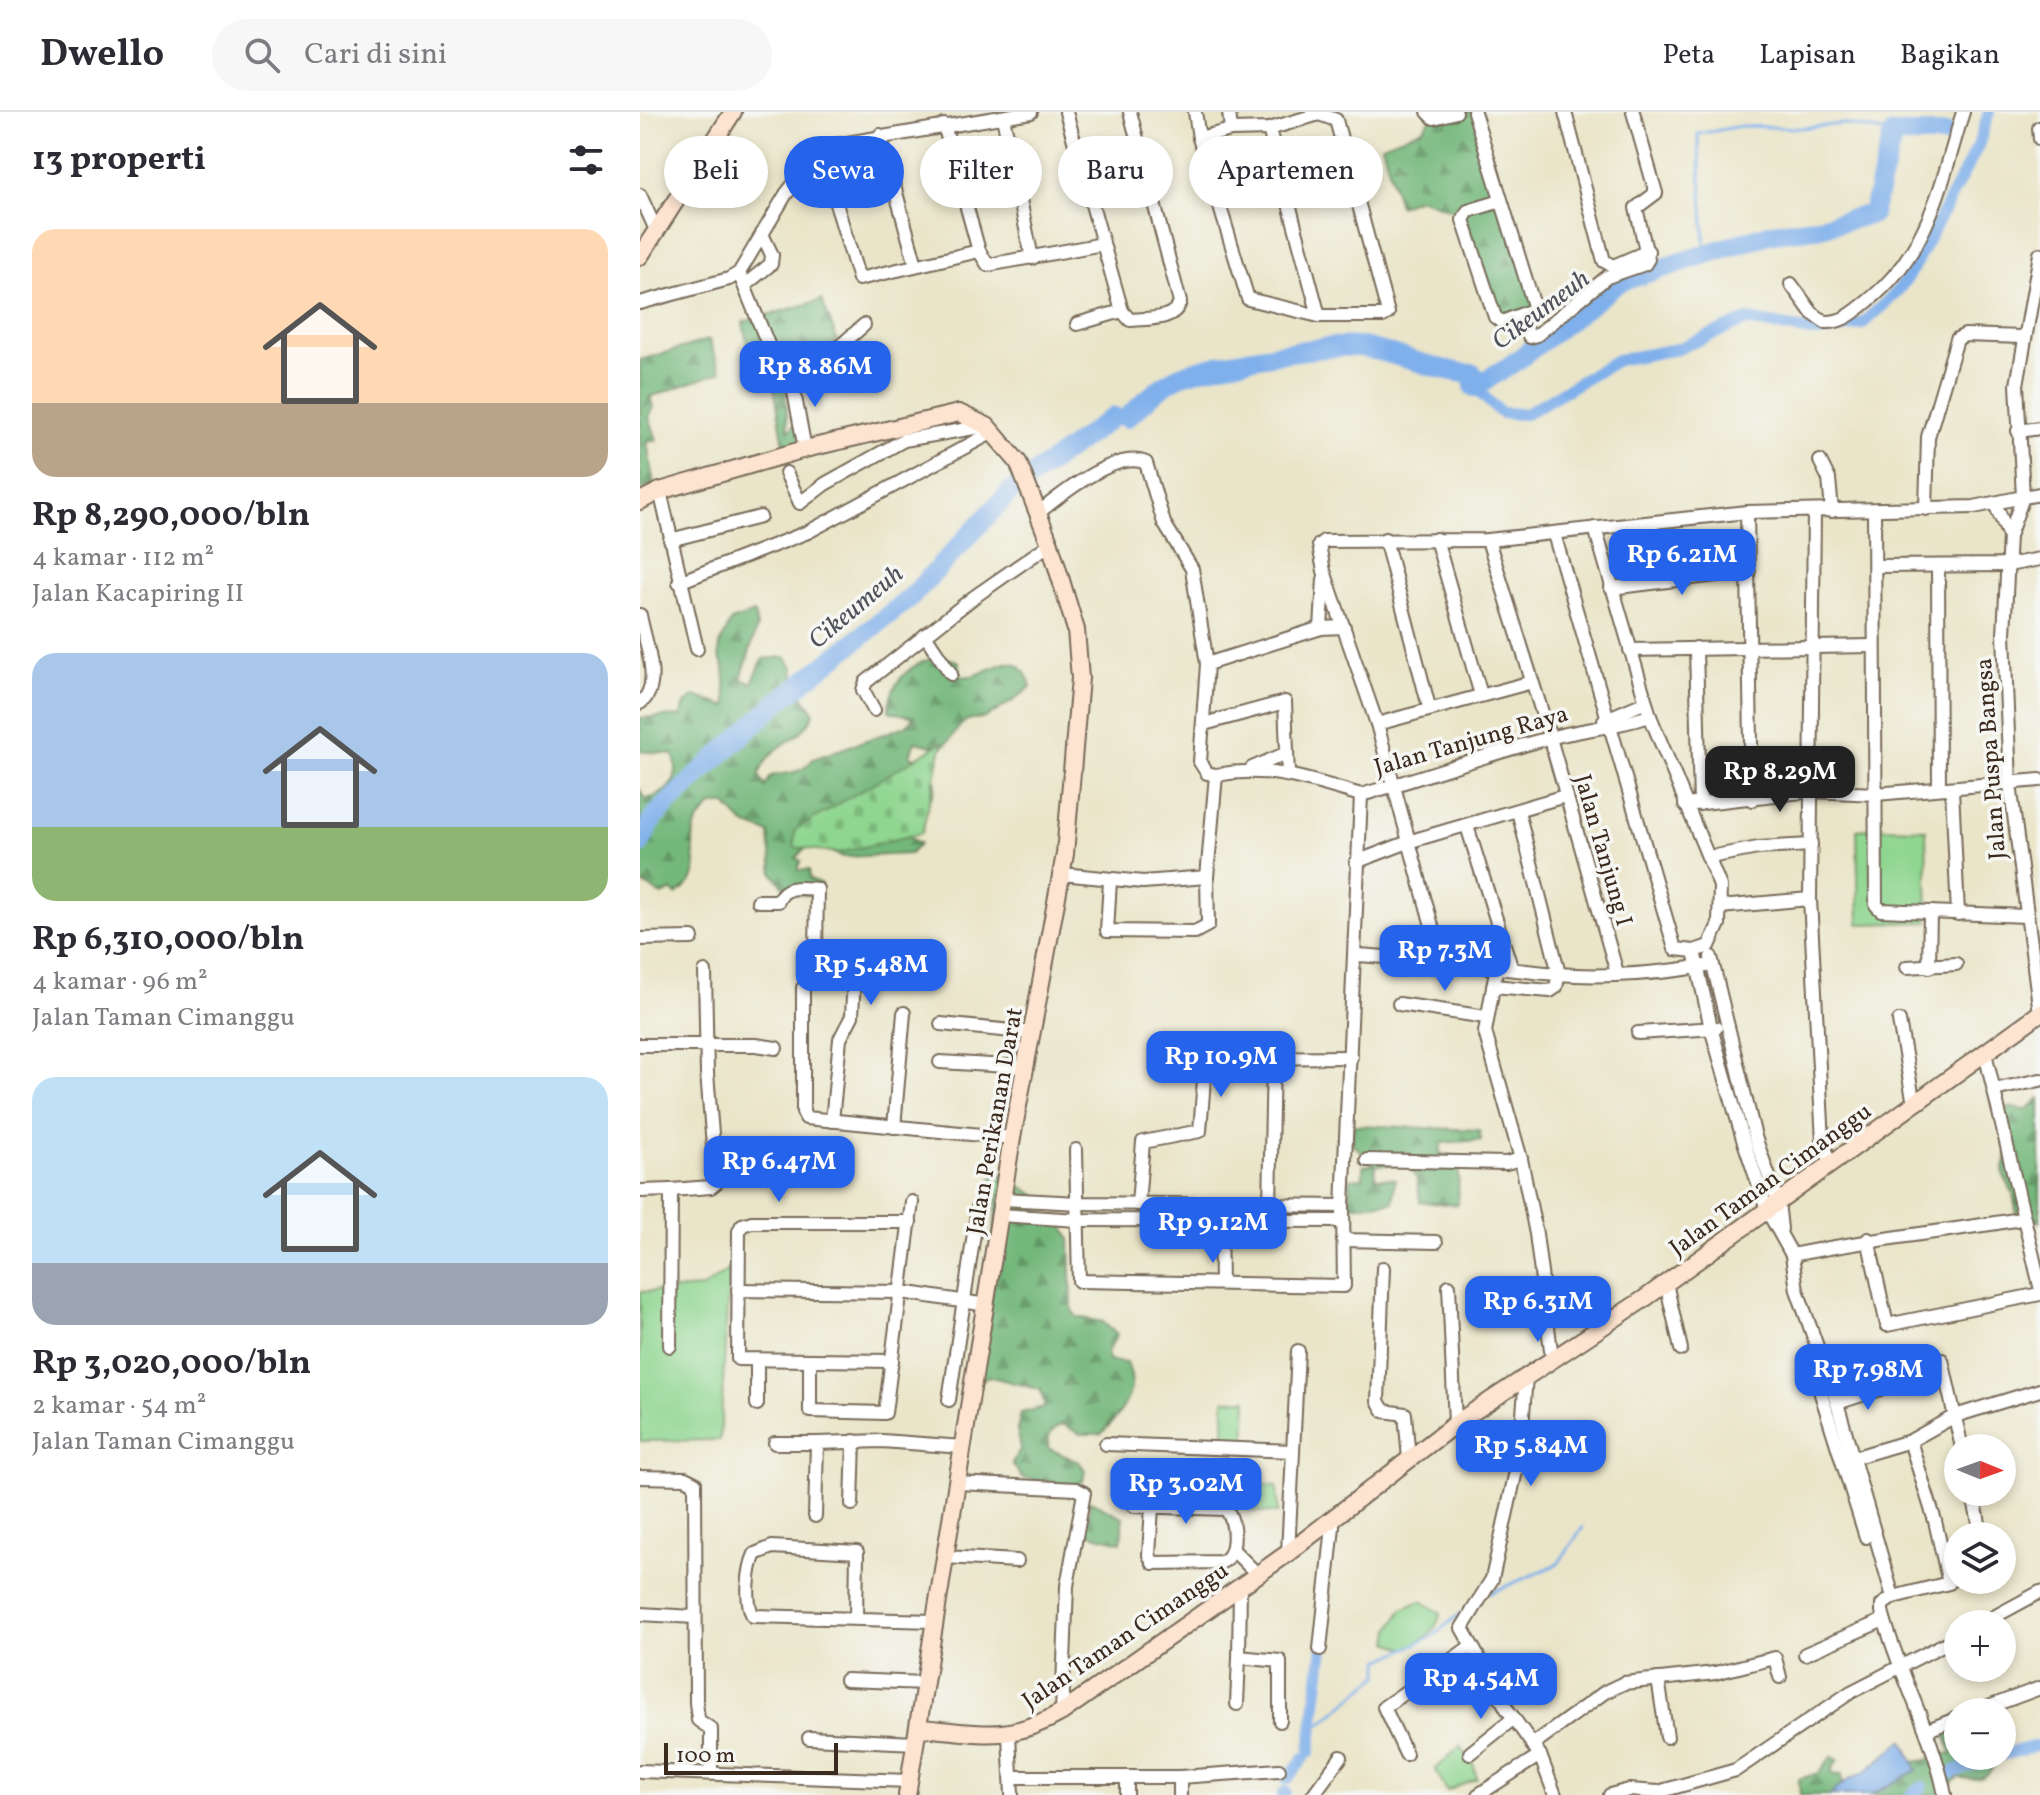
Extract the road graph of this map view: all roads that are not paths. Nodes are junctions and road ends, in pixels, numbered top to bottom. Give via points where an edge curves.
1 (733, 112) edge
2 (1031, 112) edge
3 (1066, 112) edge
4 (1130, 112) edge
5 (1195, 112) edge
6 (1229, 112) edge
7 (1428, 112) edge
8 (1456, 112) edge
9 (1474, 112) edge
10 (1565, 112) edge
11 (1633, 112) edge
12 (1963, 112) edge
13 (1003, 117) junction
14 (944, 125) junction
15 (2039, 128) edge
16 (1269, 129) junction
17 (1231, 130) junction
18 (880, 135) junction
19 (875, 136) edge
20 (1199, 136) edge
21 (1207, 136) edge
22 (2040, 139) edge
23 (640, 195) edge
24 (1501, 201) junction
25 (784, 203) edge
26 (837, 208) edge
27 (1220, 208) edge
28 (656, 230) junction
29 (762, 234) junction
30 (1103, 244) junction
31 (979, 251) junction
32 (1648, 251) junction
33 (1031, 253) junction
34 (2040, 254) edge
35 (640, 256) edge
36 (916, 265) junction
37 (742, 279) junction
38 (1791, 284) dead end
39 (2036, 291) edge
40 (640, 303) edge
41 (1122, 311) junction
42 (1319, 316) junction
43 (1518, 318) junction
44 (1077, 324) dead end
45 (864, 325) dead end
46 (2022, 337) junction
47 (774, 359) dead end
48 (2040, 428) edge
49 (990, 429) junction
50 (2018, 431) junction
51 (805, 449) junction
52 (1820, 461) dead end
53 (786, 473) dead end
54 (660, 491) junction
55 (2023, 491) junction
56 (2040, 494) edge
57 (640, 501) edge
58 (1995, 504) junction
59 (1926, 509) junction
60 (1874, 510) junction
61 (1814, 511) junction
62 (1832, 511) junction
63 (1747, 512) junction
64 (1038, 513) junction
65 (760, 517) dead end
66 (1595, 528) junction
67 (1554, 534) junction
68 (2009, 536) junction
69 (1385, 539) junction
70 (1436, 539) junction
71 (670, 540) junction
72 (1488, 540) junction
73 (1050, 544) junction
74 (2040, 559) edge
75 (2008, 565) junction
76 (1875, 566) junction
77 (1938, 567) junction
78 (1324, 571) junction
79 (1749, 571) junction
80 (679, 582) junction
81 (1611, 588) junction
82 (640, 615) edge
83 (1344, 627) junction
84 (1321, 628) junction
85 (925, 635) junction
86 (642, 636) edge
87 (1872, 646) junction
88 (1747, 647) junction
89 (1811, 647) junction
90 (1696, 648) junction
91 (697, 649) dead end
92 (1630, 650) junction
93 (1207, 664) junction
94 (951, 674) dead end
95 (1532, 682) junction
96 (1481, 695) junction
97 (1646, 702) junction
98 (640, 703) edge
99 (1429, 707) junction
100 (874, 710) dead end
101 (1650, 716) junction
102 (1611, 722) junction
103 (1204, 724) junction
104 (1377, 724) junction
105 (1550, 738) junction
106 (1287, 753) junction
107 (1250, 769) junction
108 (1216, 775) junction
109 (1288, 775) junction
110 (2040, 780) edge
111 (2010, 784) junction
112 (1394, 785) junction
113 (1946, 788) junction
114 (1811, 791) junction
115 (1876, 794) junction
116 (1361, 795) junction
117 (1565, 796) junction
118 (1752, 800) junction
119 (1700, 804) junction
120 (1685, 805) junction
121 (1518, 811) junction
122 (1467, 826) junction
123 (1411, 841) junction
124 (1811, 845) junction
125 (1710, 857) junction
126 (1356, 862) junction
127 (1062, 874) junction
128 (1207, 877) junction
129 (1110, 881) junction
130 (1810, 899) junction
131 (758, 901) dead end
132 (1720, 907) junction
133 (1930, 912) junction
134 (1958, 914) junction
135 (2026, 916) junction
136 (692, 938) dead end
137 (640, 939) edge
138 (1709, 946) junction
139 (1675, 949) junction
140 (1694, 951) junction
141 (1354, 955) junction
142 (1441, 959) junction
143 (1956, 964) dead end
144 (1497, 965) junction
145 (1712, 965) junction
146 (1511, 967) junction
147 (1907, 967) dead end
148 (1929, 967) junction
149 (1696, 968) junction
150 (1678, 969) junction
151 (705, 972) dead end
152 (1617, 973) junction
153 (1559, 974) junction
154 (1493, 986) junction
155 (803, 988) dead end
156 (1399, 1004) dead end
157 (904, 1013) dead end
158 (2040, 1013) edge
159 (1486, 1017) junction
160 (1899, 1021) dead end
161 (941, 1024) dead end
162 (1727, 1027) junction
163 (1711, 1028) junction
164 (1033, 1033) junction
165 (1638, 1033) dead end
166 (640, 1045) edge
167 (706, 1047) junction
168 (776, 1048) dead end
169 (1985, 1053) junction
170 (1273, 1057) junction
171 (1351, 1057) junction
172 (940, 1062) dead end
173 (1024, 1067) junction
174 (2040, 1080) edge
175 (1994, 1090) junction
176 (1740, 1096) junction
177 (1914, 1104) junction
178 (832, 1121) junction
179 (894, 1127) junction
180 (1012, 1138) junction
181 (1076, 1150) dead end
182 (1521, 1159) junction
183 (1367, 1160) dead end
184 (1831, 1164) junction
185 (671, 1190) junction
186 (640, 1191) edge
187 (912, 1202) dead end
188 (1079, 1203) junction
189 (1138, 1204) junction
190 (1270, 1206) junction
191 (1343, 1206) junction
192 (1772, 1206) junction
193 (978, 1207) dead end
194 (1001, 1207) junction
195 (2021, 1219) junction
196 (1078, 1220) junction
197 (1343, 1221) junction
198 (910, 1222) junction
199 (1220, 1222) junction
200 (1868, 1239) junction
201 (1343, 1240) junction
202 (1436, 1242) dead end
203 (1792, 1255) junction
204 (1383, 1268) dead end
205 (1221, 1283) junction
206 (1666, 1283) junction
207 (1449, 1286) dead end
208 (2040, 1286) edge
209 (738, 1290) junction
210 (902, 1292) junction
211 (965, 1301) junction
212 (987, 1305) junction
213 (670, 1346) dead end
214 (1681, 1349) dead end
215 (1298, 1351) dead end
216 (1552, 1358) junction
217 (757, 1360) junction
218 (810, 1360) junction
219 (1942, 1360) dead end
220 (892, 1361) junction
221 (1827, 1374) junction
222 (1526, 1376) junction
223 (1887, 1387) dead end
224 (2040, 1390) edge
225 (949, 1400) dead end
226 (1837, 1403) junction
227 (757, 1404) dead end
228 (1955, 1416) junction
229 (1455, 1424) junction
230 (1959, 1434) edge
231 (854, 1441) junction
232 (1910, 1441) junction
233 (775, 1443) dead end
234 (817, 1443) junction
235 (1106, 1444) dead end
236 (963, 1447) junction
237 (1293, 1451) junction
238 (1853, 1458) junction
239 (1409, 1459) junction
240 (640, 1477) edge
241 (958, 1483) junction
242 (852, 1504) dead end
243 (1134, 1506) dead end
244 (1152, 1507) junction
245 (815, 1516) dead end
246 (1334, 1517) junction
247 (1944, 1548) edge
248 (1233, 1550) junction
249 (1288, 1553) junction
250 (944, 1557) junction
251 (1017, 1561) dead end
252 (1257, 1574) junction
253 (1944, 1585) edge
254 (1240, 1587) junction
255 (2040, 1592) edge
256 (1890, 1599) junction
257 (2007, 1610) edge
258 (640, 1614) edge
259 (695, 1617) junction
260 (856, 1618) junction
261 (1884, 1620) junction
262 (933, 1621) junction
263 (1944, 1644) edge
264 (1470, 1647) junction
265 (1320, 1649) dead end
266 (1805, 1654) dead end
267 (1239, 1657) junction
268 (1902, 1666) junction
269 (1780, 1677) dead end
270 (1658, 1679) junction
271 (846, 1680) dead end
272 (926, 1683) junction
273 (2040, 1688) edge
274 (2013, 1698) edge
275 (1237, 1704) dead end
276 (1062, 1712) junction
277 (1514, 1718) junction
278 (1280, 1721) dead end
279 (1944, 1724) edge
280 (1928, 1730) junction
281 (918, 1735) junction
282 (1009, 1735) junction
283 (1667, 1737) dead end
284 (809, 1738) dead end
285 (1536, 1750) junction
286 (1470, 1753) dead end
287 (1406, 1754) dead end
288 (1341, 1757) dead end
289 (1279, 1770) dead end
290 (640, 1771) edge
291 (711, 1772) junction
292 (1012, 1777) junction
293 (1180, 1777) junction
294 (1127, 1779) junction
295 (908, 1788) edge
296 (1012, 1795) edge
297 (1127, 1795) edge
298 (1180, 1795) edge
299 (1313, 1795) edge
300 (1478, 1795) edge
301 (1555, 1795) edge
302 (1610, 1795) edge
303 (1945, 1795) edge

1 - 28 street
2 - 13 street
3 - 30 street
4 - 41 street via 1180,297 1179,308 1169,316 1130,320
5 - 20 street
6 - 17 street
7 - 8 street via 1434,118
9 - 24 street
10 - 32 street via 1604,261 1613,266
11 - 32 street via 1656,193 1636,208
12 - 38 street via 1919,245 1884,288 1842,321 1825,322
13 - 14 street
13 - 33 street
14 - 18 street
14 - 31 street
15 - 22 street
16 - 17 street
16 - 42 street
16 - 42 street via 1319,114 1336,120 1388,309 1383,316
17 - 21 street
18 - 19 street
18 - 36 street
23 - 28 street
24 - 43 street via 1535,309
24 - 43 street via 1468,211 1463,220 1495,317 1502,322
25 - 29 street
26 - 36 street via 856,275 864,278
27 - 42 street via 1248,299
28 - 35 street
29 - 37 street
29 - 37 street via 771,264
30 - 33 street
30 - 41 street
31 - 33 street via 992,266
31 - 36 street
32 - 43 street via 1645,264 1607,277 1537,335 1525,334
34 - 39 street
37 - 40 street
37 - 47 street
39 - 46 street
41 - 44 street
45 - 51 street via 831,354 790,371
46 - 50 street
46 - 59 street via 1957,339 1928,437
48 - 50 street
49 - 51 street via 951,413
49 - 53 street via 904,440 800,503
49 - 64 street, Jalan Perikanan Darat via 1018,462
49 - 80 street via 791,540
50 - 55 street
51 - 54 street
52 - 62 street via 1829,479
54 - 57 street
54 - 71 street
55 - 56 street
55 - 58 street
55 - 68 street
58 - 59 street
58 - 68 street, Jalan Puspa Bangsa
59 - 60 street
60 - 62 street
60 - 76 street
61 - 62 street
61 - 63 street
61 - 89 street
63 - 66 street
63 - 79 street
64 - 73 street, Jalan Perikanan Darat
64 - 93 street via 1096,472 1138,460 1146,463 1164,523 1192,569
65 - 71 street
66 - 67 street
66 - 81 street
67 - 72 street
67 - 102 street
68 - 75 street, Jalan Puspa Bangsa
69 - 70 street
69 - 78 street via 1324,541 1319,545
69 - 99 street
70 - 72 street
70 - 96 street
71 - 80 street
72 - 95 street, Jalan Tanjung I
73 - 85 street
73 - 127 street, Jalan Perikanan Darat via 1069,601 1080,660
74 - 75 street
75 - 77 street
75 - 111 street, Jalan Puspa Bangsa via 2004,634
76 - 77 street
76 - 87 street
77 - 113 street
78 - 83 street
78 - 84 street
79 - 81 street
79 - 88 street
80 - 91 street
81 - 92 street
82 - 86 street
83 - 84 street
83 - 104 street
84 - 93 street
85 - 94 street
85 - 100 street via 863,685
86 - 98 street via 652,684
87 - 89 street
87 - 115 street
88 - 89 street
88 - 90 street
88 - 118 street
89 - 114 street
90 - 92 street
90 - 119 street
92 - 97 street
93 - 103 street
95 - 96 street
95 - 105 street, Jalan Tanjung I
96 - 99 street
97 - 101 street
97 - 102 street, Jalan Tanjung Raya
99 - 104 street
101 - 102 street, Jalan Tanjung Raya
101 - 120 street
102 - 105 street, Jalan Tanjung Raya
102 - 139 street
103 - 106 street via 1285,702
103 - 108 street via 1200,762 1207,773
104 - 112 street
105 - 112 street, Jalan Tanjung Raya
105 - 117 street, Jalan Tanjung I
106 - 107 street
106 - 109 street
107 - 108 street
107 - 109 street
108 - 128 street
109 - 116 street
110 - 111 street
111 - 113 street
111 - 135 street, Jalan Puspa Bangsa
112 - 116 street, Jalan Tanjung Raya
112 - 123 street
113 - 115 street
113 - 134 street
114 - 115 street
114 - 118 street
114 - 124 street
115 - 133 street via 1876,905 1881,910
116 - 126 street
117 - 121 street
117 - 152 street, Jalan Tanjung I
118 - 119 street
119 - 120 street
120 - 125 street
121 - 122 street
121 - 153 street
122 - 123 street
122 - 146 street
123 - 126 street
123 - 142 street
124 - 125 street
124 - 130 street
125 - 132 street
126 - 141 street
127 - 129 street
127 - 164 street, Jalan Perikanan Darat
128 - 129 street
128 - 129 street via 1208,925 1195,932 1107,931
130 - 132 street
130 - 184 street via 1823,1142
131 - 178 street via 778,901 790,888 817,889 816,952 855,956 852,1016 839,1047
132 - 138 street
133 - 134 street
133 - 148 street
134 - 135 street
135 - 158 street, Jalan Puspa Bangsa
136 - 137 street
138 - 140 street
138 - 145 street
139 - 140 street
139 - 150 street
140 - 149 street
141 - 142 street
141 - 171 street
142 - 144 street
143 - 148 street
144 - 146 street
144 - 154 street
145 - 149 street
145 - 162 street
146 - 153 street
147 - 148 street
149 - 150 street
149 - 163 street
150 - 152 street
151 - 167 street
152 - 153 street
153 - 154 street via 1550,991
154 - 159 street
155 - 178 street via 804,1116
156 - 159 street
157 - 179 street
158 - 169 street, Jalan Taman Cimanggu
159 - 182 street via 1485,1032
160 - 177 street
161 - 164 street
162 - 163 street
162 - 176 street
163 - 165 street
163 - 176 street
164 - 173 street, Jalan Perikanan Darat
166 - 167 street
167 - 168 street
167 - 185 street via 716,1183
169 - 175 street
169 - 177 street, Jalan Taman Cimanggu
170 - 171 street
170 - 189 street via 1206,1061 1200,1131 1143,1142
170 - 190 street
171 - 191 street
172 - 173 street
173 - 180 street, Jalan Perikanan Darat
174 - 175 street
175 - 195 street
176 - 192 street
177 - 184 street, Jalan Taman Cimanggu
178 - 179 street
179 - 180 street
180 - 194 street, Jalan Perikanan Darat
181 - 188 street
182 - 183 street
182 - 216 street
184 - 192 street, Jalan Taman Cimanggu
185 - 186 street
185 - 213 street
187 - 198 street
188 - 189 street
188 - 194 street
188 - 196 street
189 - 190 street
190 - 191 street
191 - 197 street
192 - 203 street
192 - 206 street, Jalan Taman Cimanggu
193 - 211 street
194 - 196 street
194 - 212 street, Jalan Perikanan Darat
195 - 200 street
195 - 208 street
196 - 199 street
196 - 205 street via 1079,1281
197 - 199 street
197 - 201 street
198 - 209 street via 746,1223 739,1231
198 - 210 street
199 - 205 street
200 - 203 street
200 - 208 street via 1887,1325
201 - 202 street
201 - 205 street via 1344,1286
203 - 221 street via 1797,1290
204 - 239 street via 1378,1401 1384,1411 1405,1414
206 - 214 street
206 - 216 street, Jalan Taman Cimanggu
207 - 229 street
209 - 210 street
209 - 217 street via 738,1359
210 - 211 street
210 - 220 street
211 - 212 street
211 - 225 street
212 - 236 street, Jalan Perikanan Darat
215 - 237 street
216 - 222 street, Jalan Taman Cimanggu
217 - 218 street
217 - 227 street
218 - 220 street
218 - 220 street via 810,1411 880,1415 886,1408
219 - 228 street
221 - 226 street
221 - 256 street via 1820,1382 1821,1394
222 - 229 street, Jalan Taman Cimanggu
222 - 264 street via 1520,1453 1492,1579 1462,1626
223 - 226 street
224 - 228 street
226 - 238 street
228 - 230 street
228 - 232 street
229 - 239 street, Jalan Taman Cimanggu
231 - 234 street
231 - 236 street
231 - 242 street
232 - 238 street
232 - 247 street
233 - 234 street
234 - 245 street
235 - 237 street
236 - 241 street, Jalan Perikanan Darat
237 - 249 street
238 - 256 street
239 - 246 street, Jalan Taman Cimanggu
240 - 259 street via 695,1483
241 - 250 street, Jalan Perikanan Darat
241 - 276 street via 1082,1490 1067,1586
243 - 244 street
244 - 248 street via 1226,1509 1233,1521
244 - 248 street via 1153,1563 1222,1562
246 - 249 street, Jalan Taman Cimanggu
246 - 265 street
248 - 252 street
249 - 252 street, Jalan Taman Cimanggu
250 - 251 street
250 - 262 street, Jalan Perikanan Darat
252 - 254 street, Jalan Taman Cimanggu
253 - 256 street
254 - 267 street
254 - 276 street, Jalan Taman Cimanggu
255 - 257 street
256 - 261 street via 1882,1605
258 - 259 street
259 - 291 street via 697,1717 711,1729
260 - 260 street via 753,1616 750,1569 755,1554 772,1547 857,1552
260 - 262 street
261 - 266 street
261 - 268 street
262 - 272 street, Jalan Perikanan Darat
263 - 268 street
264 - 277 street
264 - 287 street via 1384,1707
267 - 275 street
267 - 278 street via 1280,1661
268 - 280 street
268 - 302 street via 1851,1692 1736,1770 1658,1792
269 - 270 street via 1775,1658 1715,1673
270 - 283 street
270 - 285 street via 1624,1683 1605,1692
271 - 272 street
272 - 281 street, Jalan Perikanan Darat
273 - 274 street
276 - 282 street, Jalan Taman Cimanggu
277 - 285 street
277 - 286 street
279 - 280 street
280 - 303 street
281 - 282 street, Jalan Taman Cimanggu
281 - 284 street
281 - 295 street, Jalan Perikanan Darat
282 - 292 street
285 - 300 street
285 - 301 street
288 - 299 street
289 - 293 street
290 - 291 street
291 - 295 street
292 - 294 street
292 - 296 street
293 - 294 street
293 - 298 street
294 - 297 street

